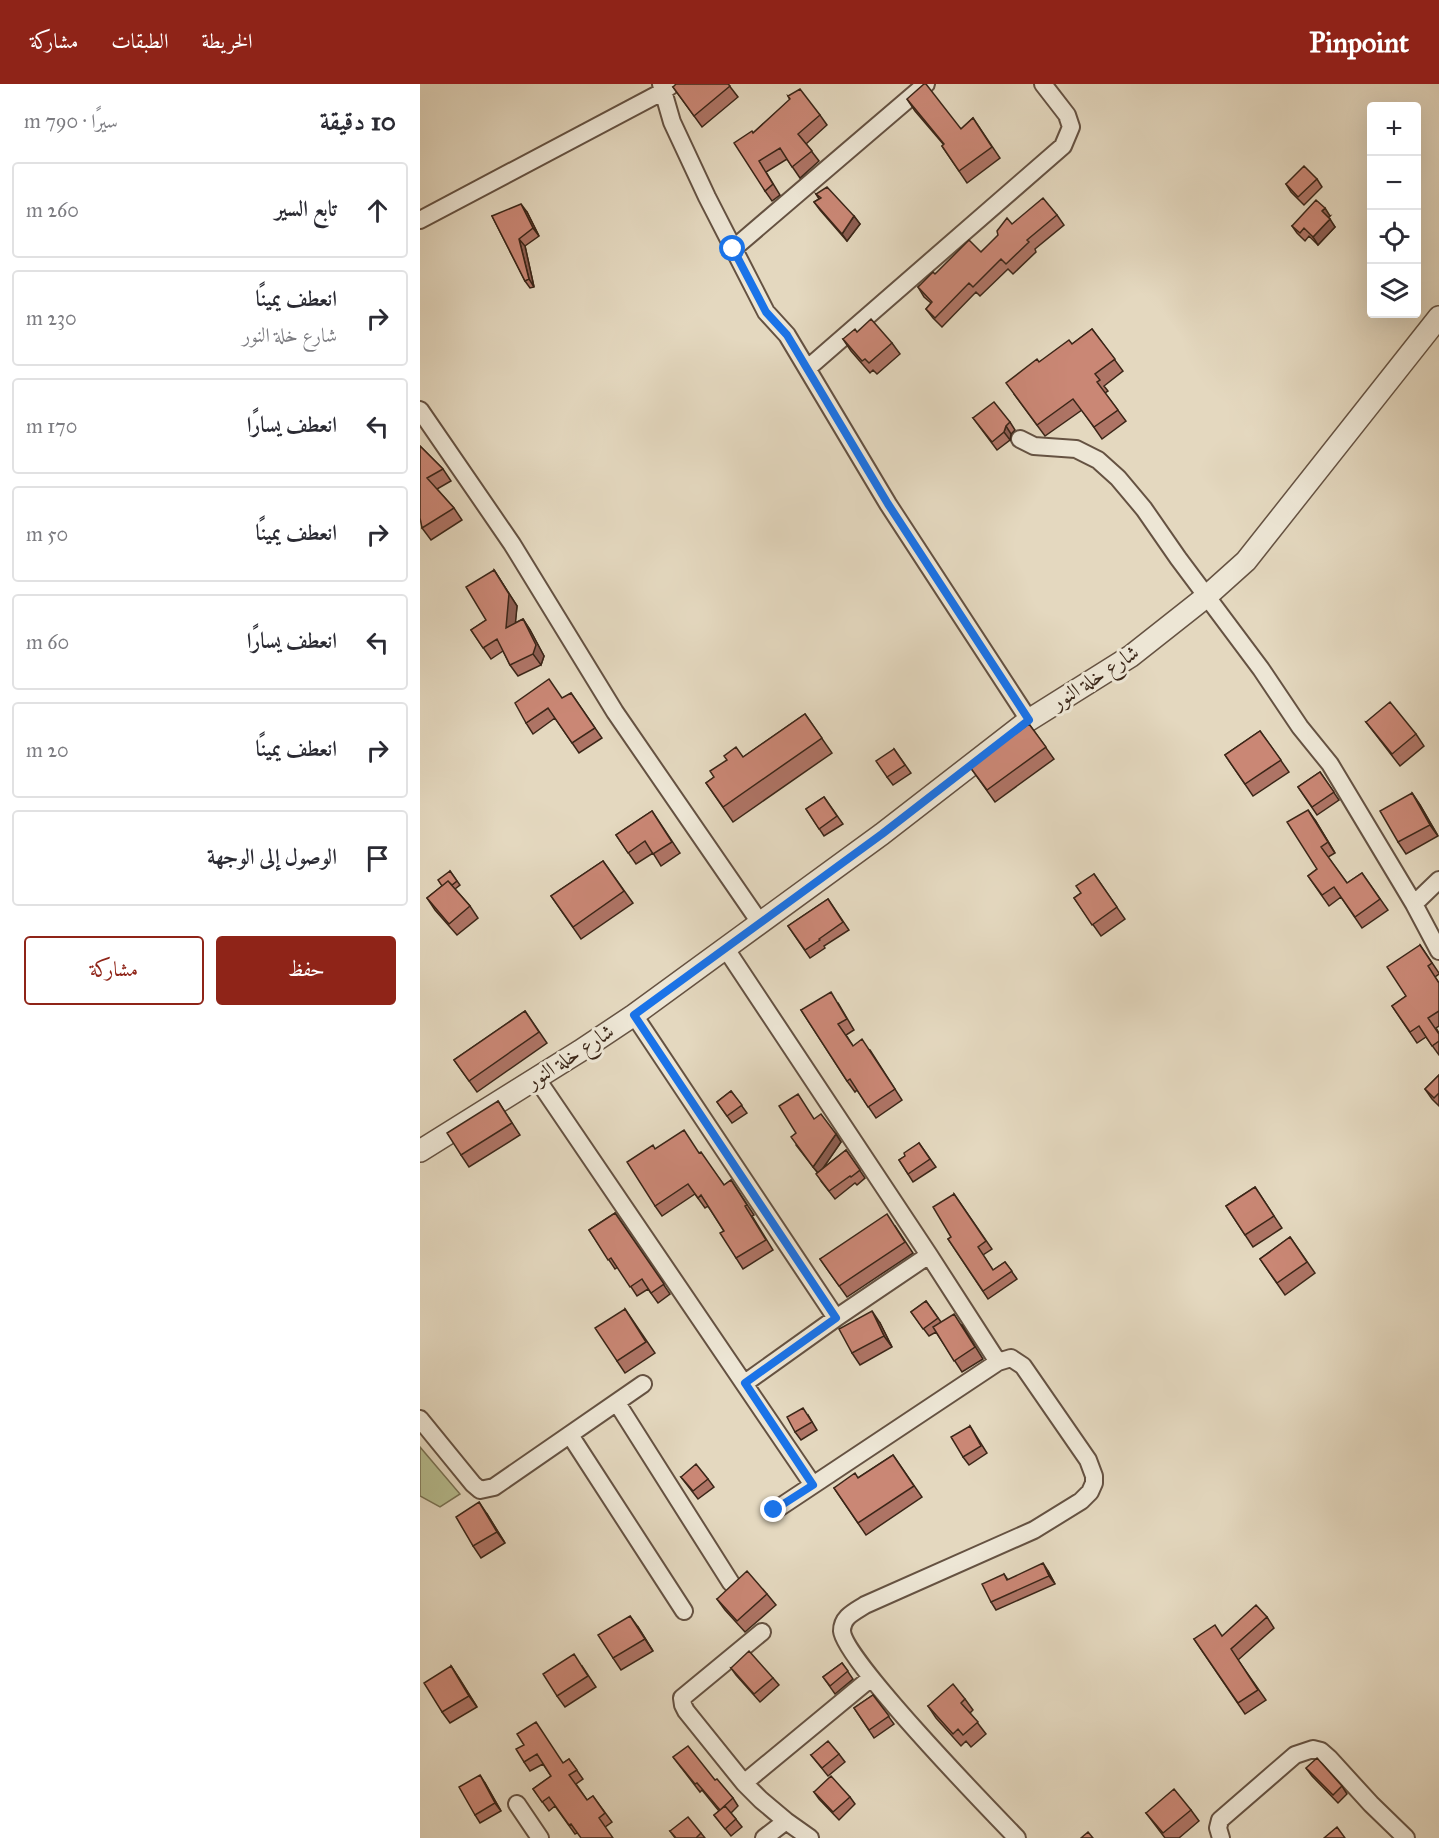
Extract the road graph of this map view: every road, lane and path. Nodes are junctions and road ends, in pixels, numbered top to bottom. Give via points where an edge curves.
1 (926, 84) edge
2 (1043, 84) edge
3 (666, 87) edge
4 (420, 220) edge
5 (733, 249) junction
6 (1439, 317) edge
7 (808, 368) junction
8 (420, 410) edge
9 (1020, 439) dead end
10 (1207, 596) junction
11 (1029, 720) junction
12 (1439, 880) edge
13 (1414, 904) junction
14 (761, 924) junction
15 (726, 949) junction
16 (1439, 951) edge
17 (634, 1015) junction
18 (537, 1078) junction
19 (420, 1151) edge
20 (929, 1255) junction
21 (836, 1318) junction
22 (998, 1362) junction
23 (745, 1383) junction
24 (643, 1384) dead end
25 (617, 1403) junction
26 (420, 1419) edge
27 (570, 1435) junction
28 (813, 1485) junction
29 (774, 1510) dead end
30 (731, 1583) edge
31 (684, 1611) dead end
32 (762, 1632) dead end
33 (871, 1678) junction
34 (744, 1783) junction
35 (517, 1804) dead end
36 (786, 1821) junction
37 (540, 1838) edge
38 (764, 1838) edge
39 (810, 1838) edge
40 (1017, 1838) edge
41 (1221, 1838) edge
42 (1406, 1838) edge

1 - 5 street
2 - 7 street via 1067,115 1071,127 1063,146
3 - 4 street
3 - 5 street via 672,122
5 - 7 street via 766,312
6 - 10 street, شارع خلة النور via 1246,561
7 - 11 street via 888,504
8 - 14 street via 512,544 615,712
9 - 10 street via 1034,446 1076,449 1098,460 1144,509
10 - 11 street, شارع خلة النور via 1131,656
10 - 13 street via 1330,764
11 - 14 street, شارع خلة النور
12 - 13 street
13 - 16 street
14 - 15 street, شارع خلة النور
15 - 17 street, شارع خلة النور
15 - 20 street
17 - 18 street, شارع خلة النور
17 - 21 street
18 - 19 street, شارع خلة النور
18 - 23 street
20 - 21 street
20 - 22 street
21 - 23 street
22 - 28 street
22 - 33 street via 1011,1358 1023,1366 1088,1460 1094,1483 1081,1501 1034,1530 848,1615 842,1634
23 - 28 street
24 - 25 street
25 - 27 street
25 - 30 street
26 - 27 street via 480,1490 494,1486
27 - 31 street
28 - 29 street
32 - 34 street via 682,1698 686,1711
33 - 34 street
33 - 40 street
34 - 36 street
35 - 37 street
36 - 38 street
36 - 39 street
41 - 42 street via 1220,1820 1295,1755 1313,1749 1329,1758

